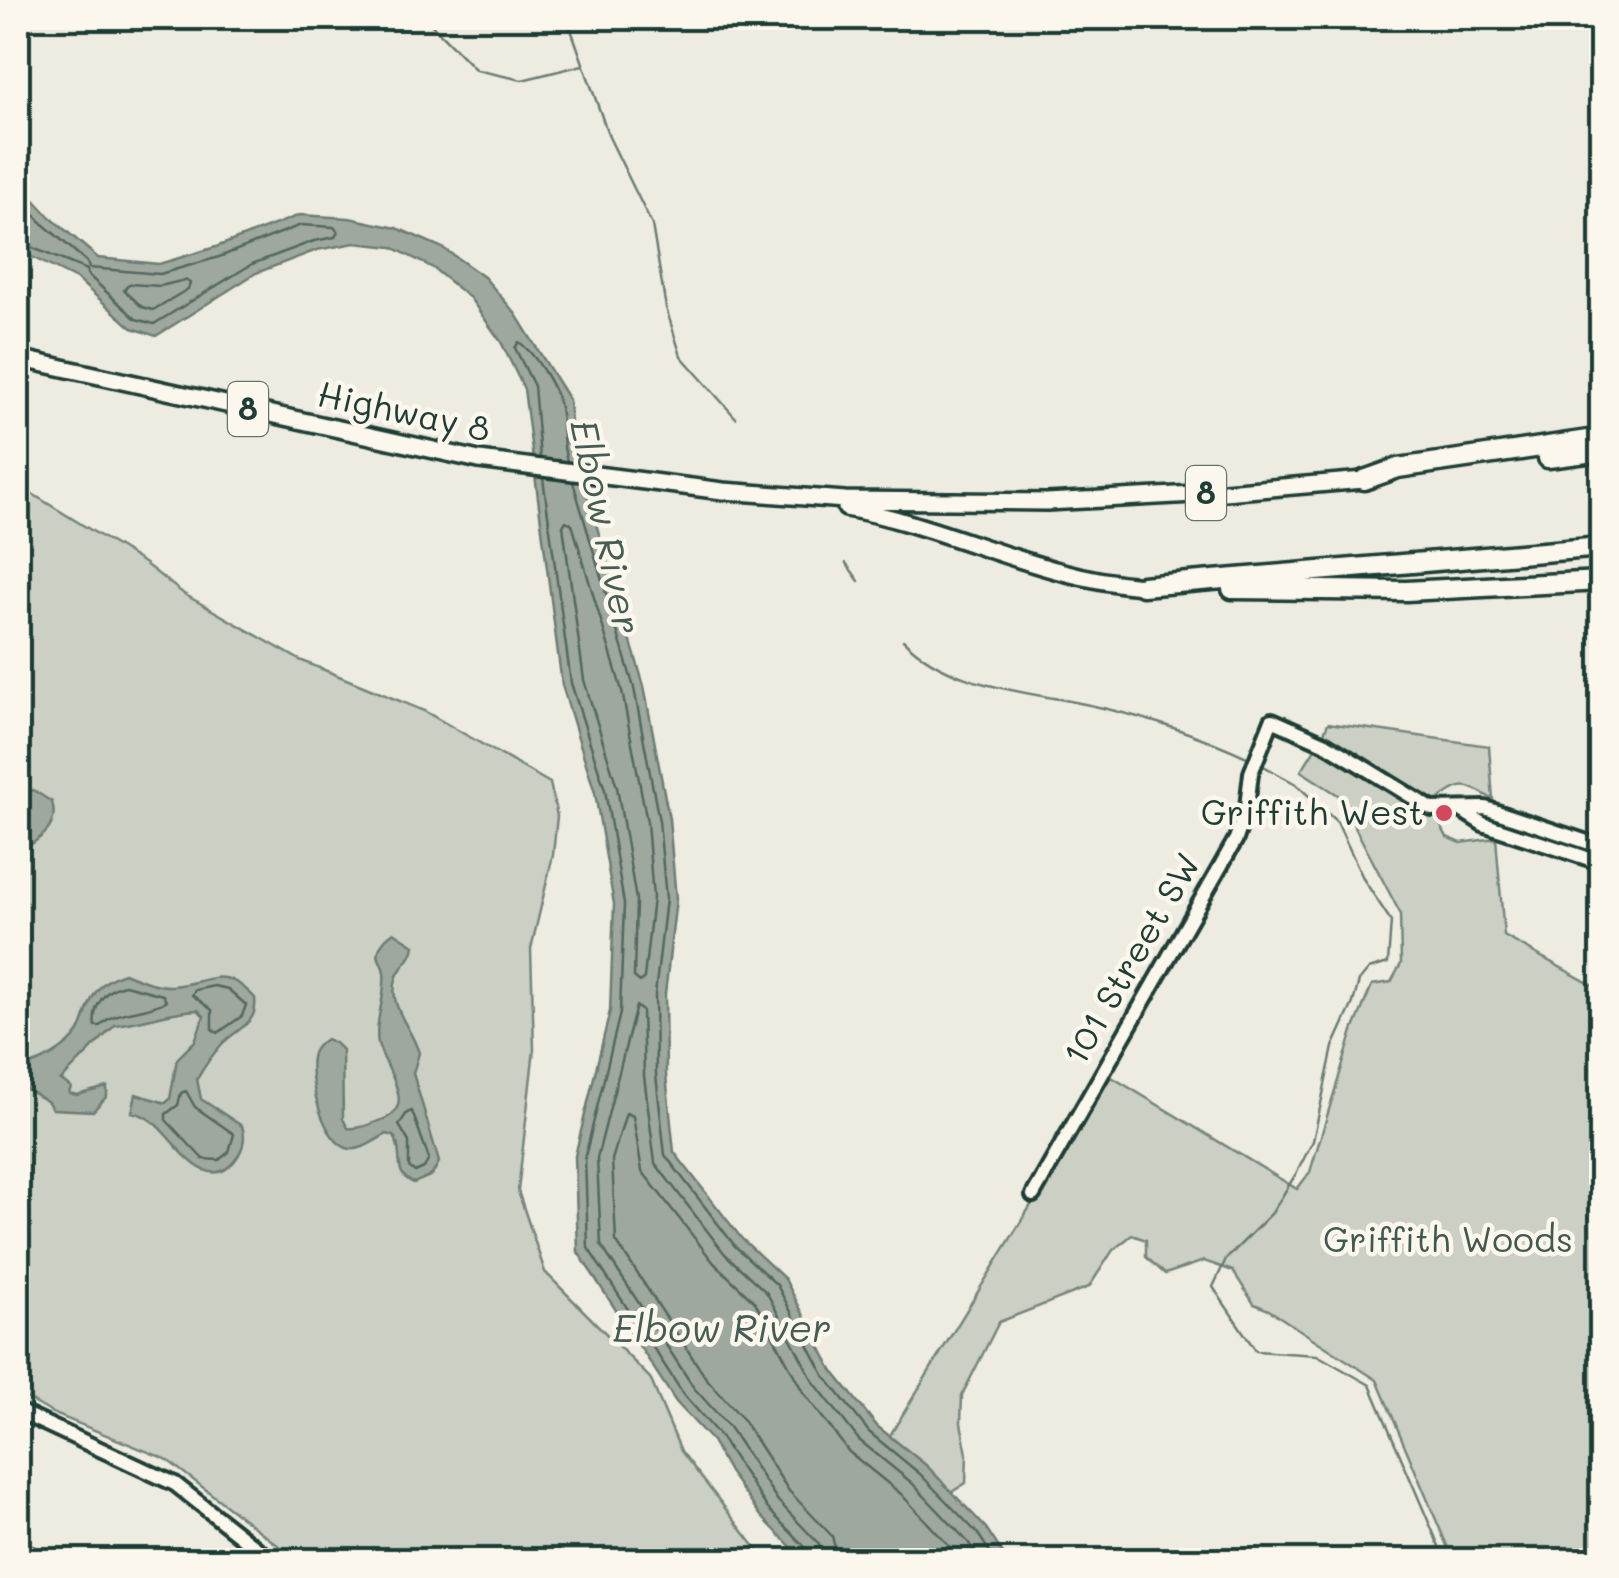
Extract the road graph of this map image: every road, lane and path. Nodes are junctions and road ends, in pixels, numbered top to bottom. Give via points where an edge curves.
1 (18, 358) edge
2 (1602, 438) edge
3 (1602, 451) edge
4 (1364, 480) junction
5 (723, 491) junction
6 (1602, 547) edge
7 (1602, 580) edge
8 (1142, 586) junction
9 (1461, 810) junction
10 (1602, 846) edge
11 (1602, 863) edge
12 (1032, 1196) dead end
13 (18, 1412) edge
14 (271, 1560) edge

1 - 5 main road, Highway 8 / 8 via 479,460
2 - 4 highway via 1398,468
3 - 4 highway
4 - 5 main road, Highway 8 / 8 via 1048,502
5 - 8 main road, Highway 8 / 8 via 882,516 1063,573
6 - 8 highway
7 - 8 highway via 1406,591
9 - 10 street via 1486,808
9 - 11 street via 1483,824
9 - 12 street, 101 Street SW via 1432,810 1326,744 1272,720 1236,839
13 - 14 street via 175,1484

